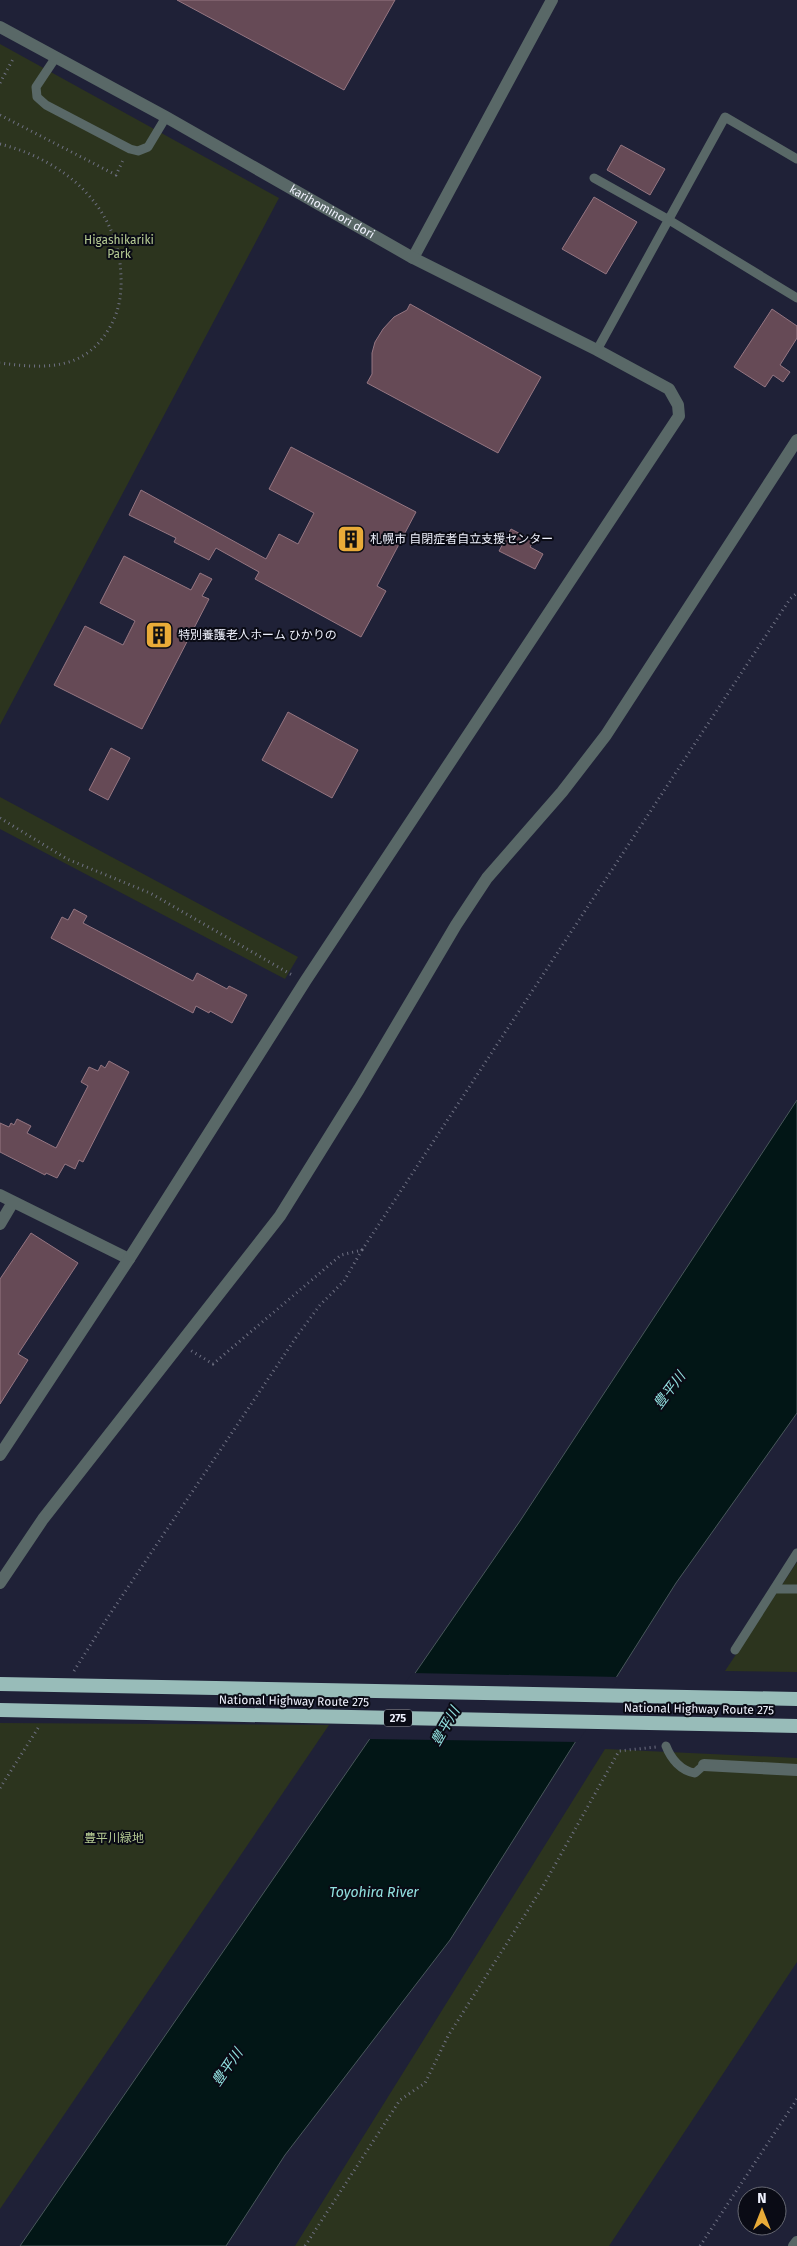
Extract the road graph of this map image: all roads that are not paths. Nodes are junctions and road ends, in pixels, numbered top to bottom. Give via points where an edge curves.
1 (552, 0) edge
2 (0, 27) edge
3 (56, 58) junction
4 (166, 117) junction
5 (797, 159) edge
6 (594, 178) dead end
7 (669, 220) junction
8 (412, 258) junction
9 (797, 298) edge
10 (597, 350) junction
11 (797, 440) edge
12 (0, 1195) edge
13 (13, 1202) junction
14 (0, 1224) edge
15 (129, 1259) junction
16 (0, 1455) edge
17 (797, 1553) edge
18 (0, 1583) edge
19 (774, 1589) junction
20 (797, 1590) edge
21 (735, 1650) dead end
22 (0, 1684) edge
23 (797, 1699) edge
24 (0, 1710) edge
25 (797, 1726) edge
26 (666, 1746) road end
27 (704, 1765) joint
28 (797, 1770) edge
29 (797, 2242) edge
30 (794, 2246) edge

1 - 8 street
2 - 3 street, karihominori dori
3 - 4 street, karihominori dori
3 - 4 lane via 36,88 37,97 46,105 138,151 148,148
4 - 8 street, karihominori dori
5 - 7 lane via 725,118
6 - 7 lane
7 - 9 lane
7 - 10 lane
8 - 10 street, karihominori dori
10 - 15 street, karihominori dori via 669,389 678,406 679,416 306,980
11 - 18 street via 606,735 562,792 487,878 280,1216 43,1519
12 - 13 street
13 - 14 street
13 - 15 street
15 - 16 street
17 - 19 lane
19 - 20 lane
19 - 21 lane
22 - 23 highway, National Highway Route 275 / 275, bridge
24 - 25 highway, National Highway Route 275 / 275, bridge
26 - 27 lane via 674,1761 687,1772 695,1773
27 - 28 street
29 - 30 street

